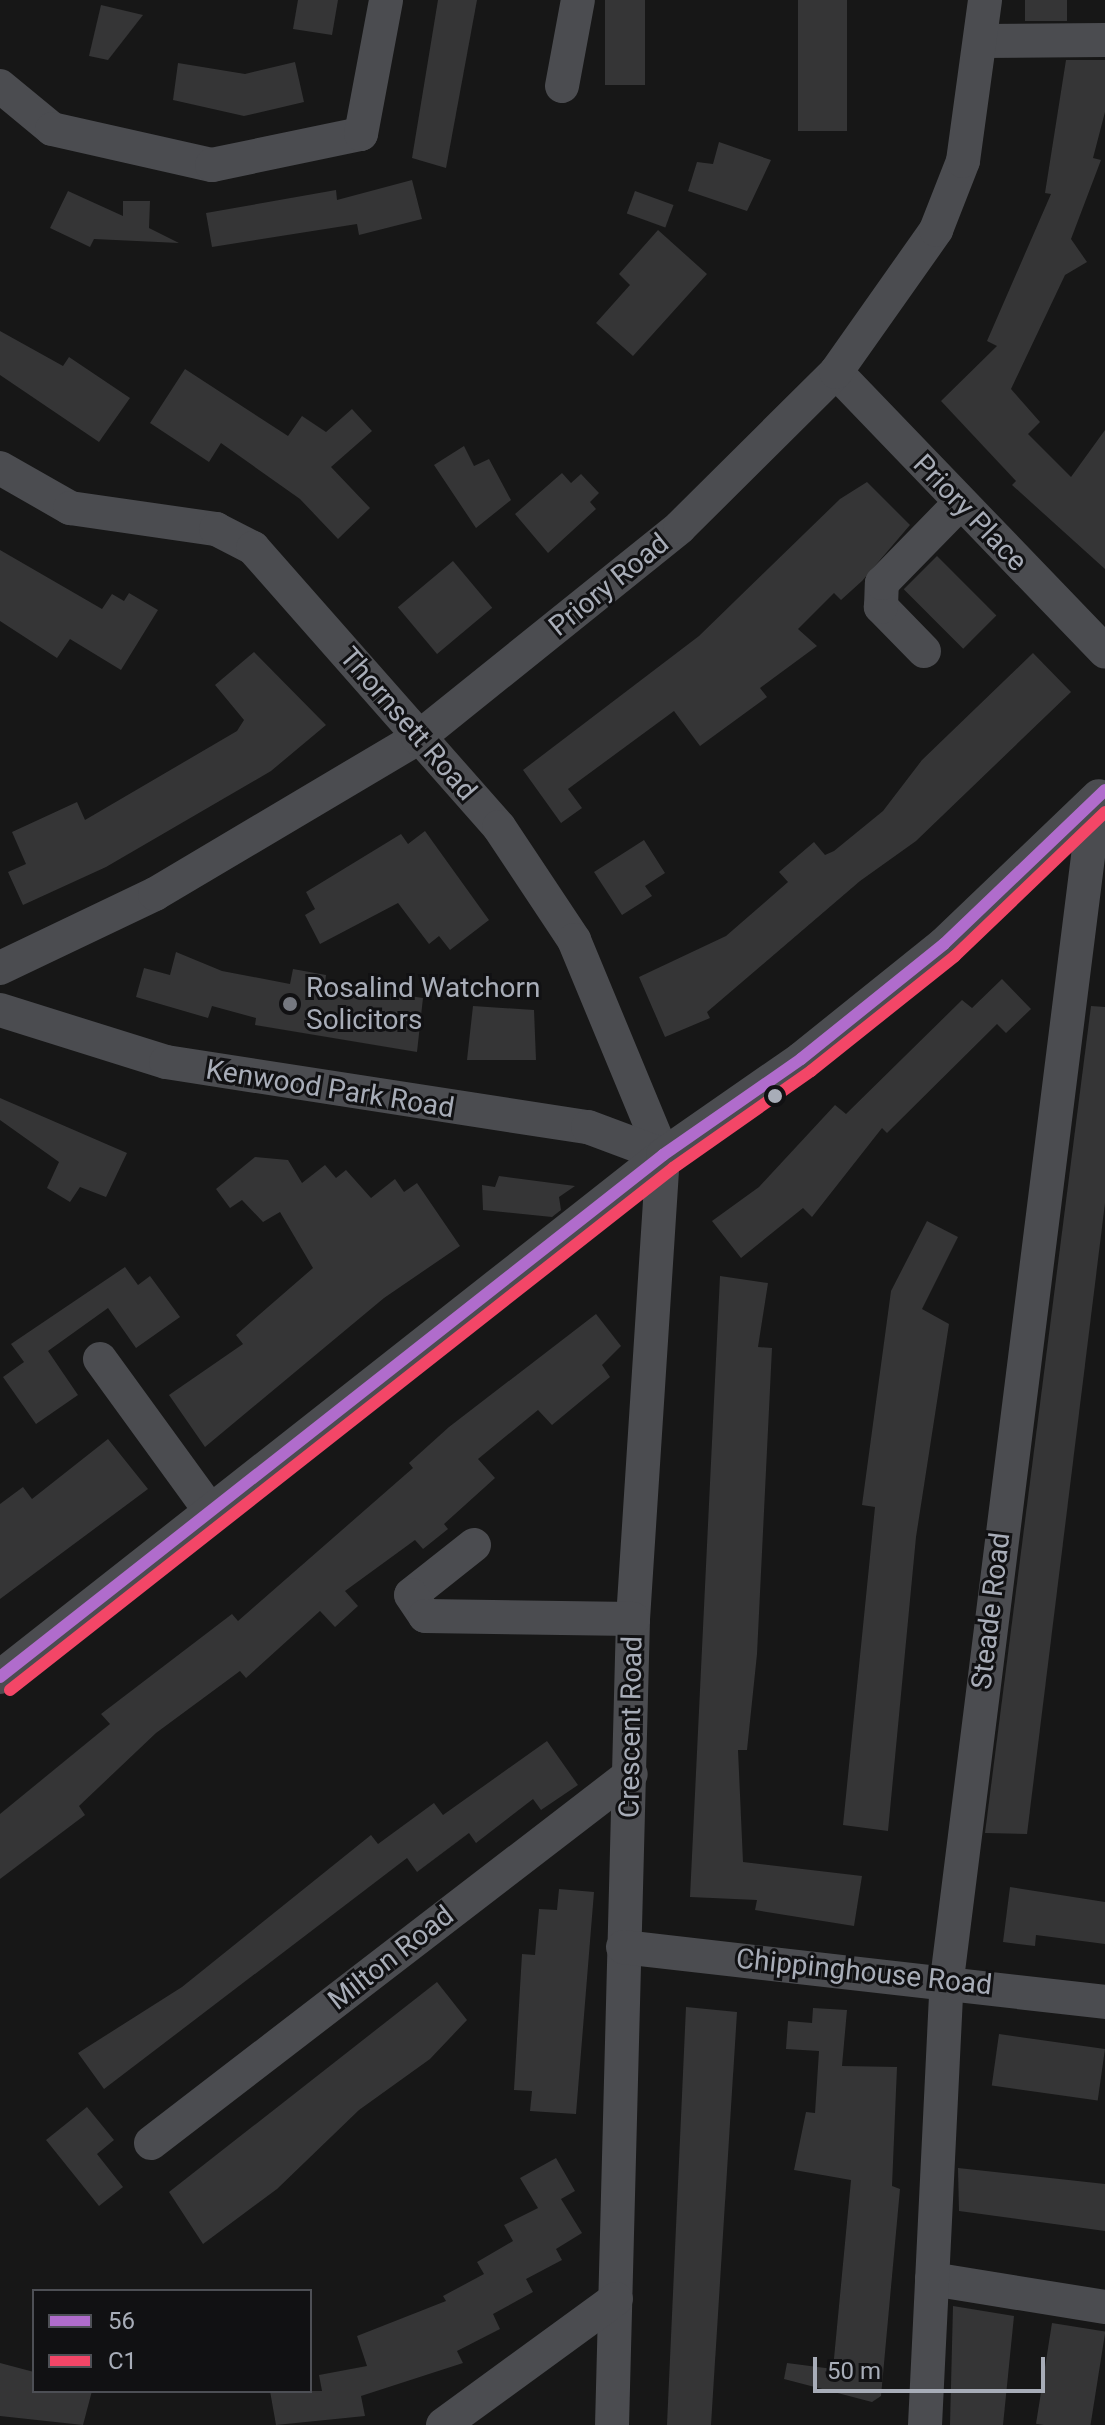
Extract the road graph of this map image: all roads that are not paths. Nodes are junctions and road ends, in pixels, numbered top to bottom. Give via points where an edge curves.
1 (386, 0) edge
2 (578, 0) edge
3 (985, 0) edge
4 (1105, 40) edge
5 (981, 41) junction
6 (0, 86) edge
7 (562, 86) dead end
8 (836, 372) junction
9 (0, 468) edge
10 (960, 503) junction
11 (924, 651) dead end
12 (1105, 652) edge
13 (418, 738) junction
14 (1100, 796) edge
15 (0, 968) edge
16 (0, 1010) edge
17 (663, 1155) junction
18 (100, 1359) dead end
19 (211, 1512) junction
20 (474, 1545) dead end
21 (633, 1619) junction
22 (0, 1677) edge
23 (631, 1774) junction
24 (623, 1947) junction
25 (947, 1979) junction
26 (1105, 2002) edge
27 (151, 2143) dead end
28 (932, 2279) junction
29 (616, 2299) junction
30 (1105, 2307) edge
31 (443, 2425) edge
32 (612, 2425) edge
33 (925, 2425) edge

1 - 6 street via 361,134 212,165 52,129
2 - 7 street
3 - 5 street, Priory Road
4 - 5 street
5 - 8 street, Priory Road via 952,197
8 - 10 street, Priory Place
8 - 13 street, Priory Road via 680,527
9 - 13 street, Thornsett Road via 70,508 216,529 253,548
10 - 11 street via 882,583 881,607
10 - 12 street, Priory Place
13 - 15 street, Priory Road via 155,894
13 - 17 street, Thornsett Road via 499,827 574,940
14 - 17 street via 944,944 801,1059
14 - 25 street, Steade Road
16 - 17 street, Kenwood Park Road via 166,1062 588,1127
17 - 19 street
17 - 21 street, Crescent Road
18 - 19 street
19 - 22 street
20 - 21 street via 411,1595 425,1616
21 - 23 street, Crescent Road
23 - 24 street, Crescent Road
23 - 27 street, Milton Road
24 - 25 street, Chippinghouse Road
24 - 29 street, Crescent Road
25 - 26 street, Chippinghouse Road
25 - 28 street, Steade Road
28 - 30 street
28 - 33 street, Steade Road
29 - 31 street
29 - 32 street, Crescent Road

